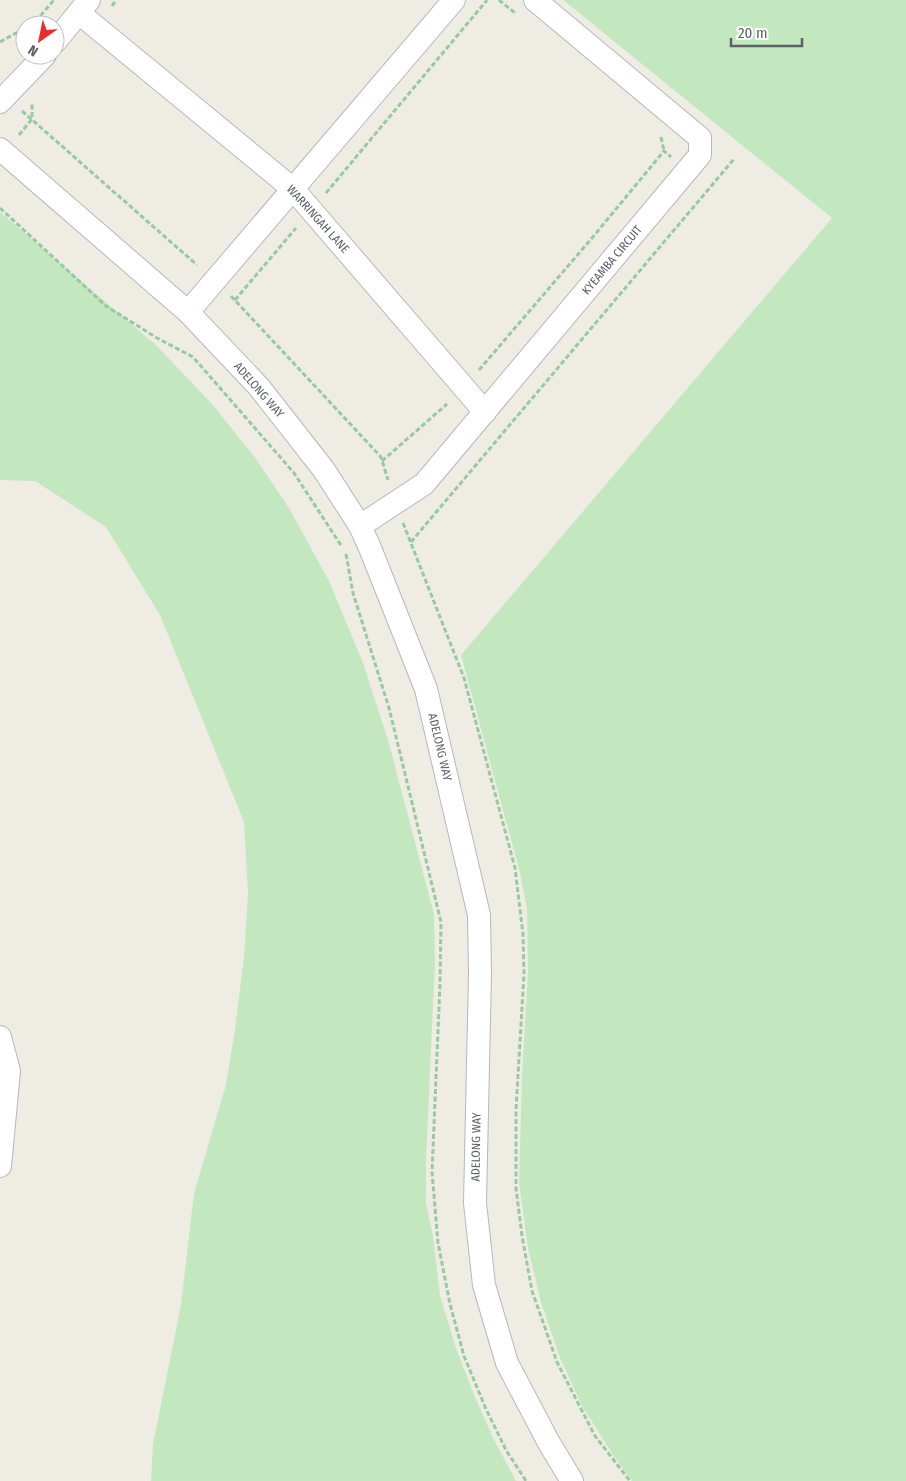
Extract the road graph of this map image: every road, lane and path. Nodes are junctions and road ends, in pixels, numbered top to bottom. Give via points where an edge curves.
1 (54, 0) edge
2 (454, 0) edge
3 (487, 0) edge
4 (535, 0) edge
5 (84, 6) edge
6 (41, 15) edge
7 (65, 30) edge
8 (15, 34) edge
9 (0, 42) edge
10 (35, 65) edge
11 (0, 102) edge
12 (0, 149) edge
13 (734, 159) dead end
14 (688, 170) junction
15 (710, 188) junction
16 (293, 189) junction
17 (0, 208) edge
18 (311, 210) junction
19 (235, 300) dead end
20 (188, 312) junction
21 (464, 388) junction
22 (485, 412) junction
23 (382, 461) dead end
24 (360, 526) junction
25 (411, 542) dead end
26 (464, 678) dead end
27 (0, 1037) edge
28 (0, 1166) edge
29 (526, 1481) edge
30 (572, 1481) edge
31 (630, 1481) edge

1 - 6 path
2 - 16 street
3 - 18 path
4 - 14 street, KYEAMBA CIRCUIT via 700,138 700,154
5 - 7 street
5 - 16 street, WARRINGAH LANE
8 - 9 path
10 - 11 street
12 - 20 street, ADELONG WAY
13 - 15 path
14 - 15 path
14 - 21 path via 664,151
14 - 22 street, KYEAMBA CIRCUIT
15 - 25 path
16 - 18 street, WARRINGAH LANE
16 - 20 street
17 - 29 path via 106,306 193,357 294,473 345,552 353,593 389,708 441,922 432,1172 439,1252 464,1356 506,1450
18 - 19 path
18 - 21 street, WARRINGAH LANE
20 - 24 street, ADELONG WAY via 258,386 324,470
21 - 22 street, WARRINGAH LANE
21 - 23 path
22 - 24 street, KYEAMBA CIRCUIT via 424,484
24 - 30 street, ADELONG WAY via 426,688 479,915 475,1203 484,1285 507,1362
26 - 31 path via 515,868 523,934 516,1188 532,1291 557,1362 582,1411 595,1436
27 - 28 street via 9,1071

